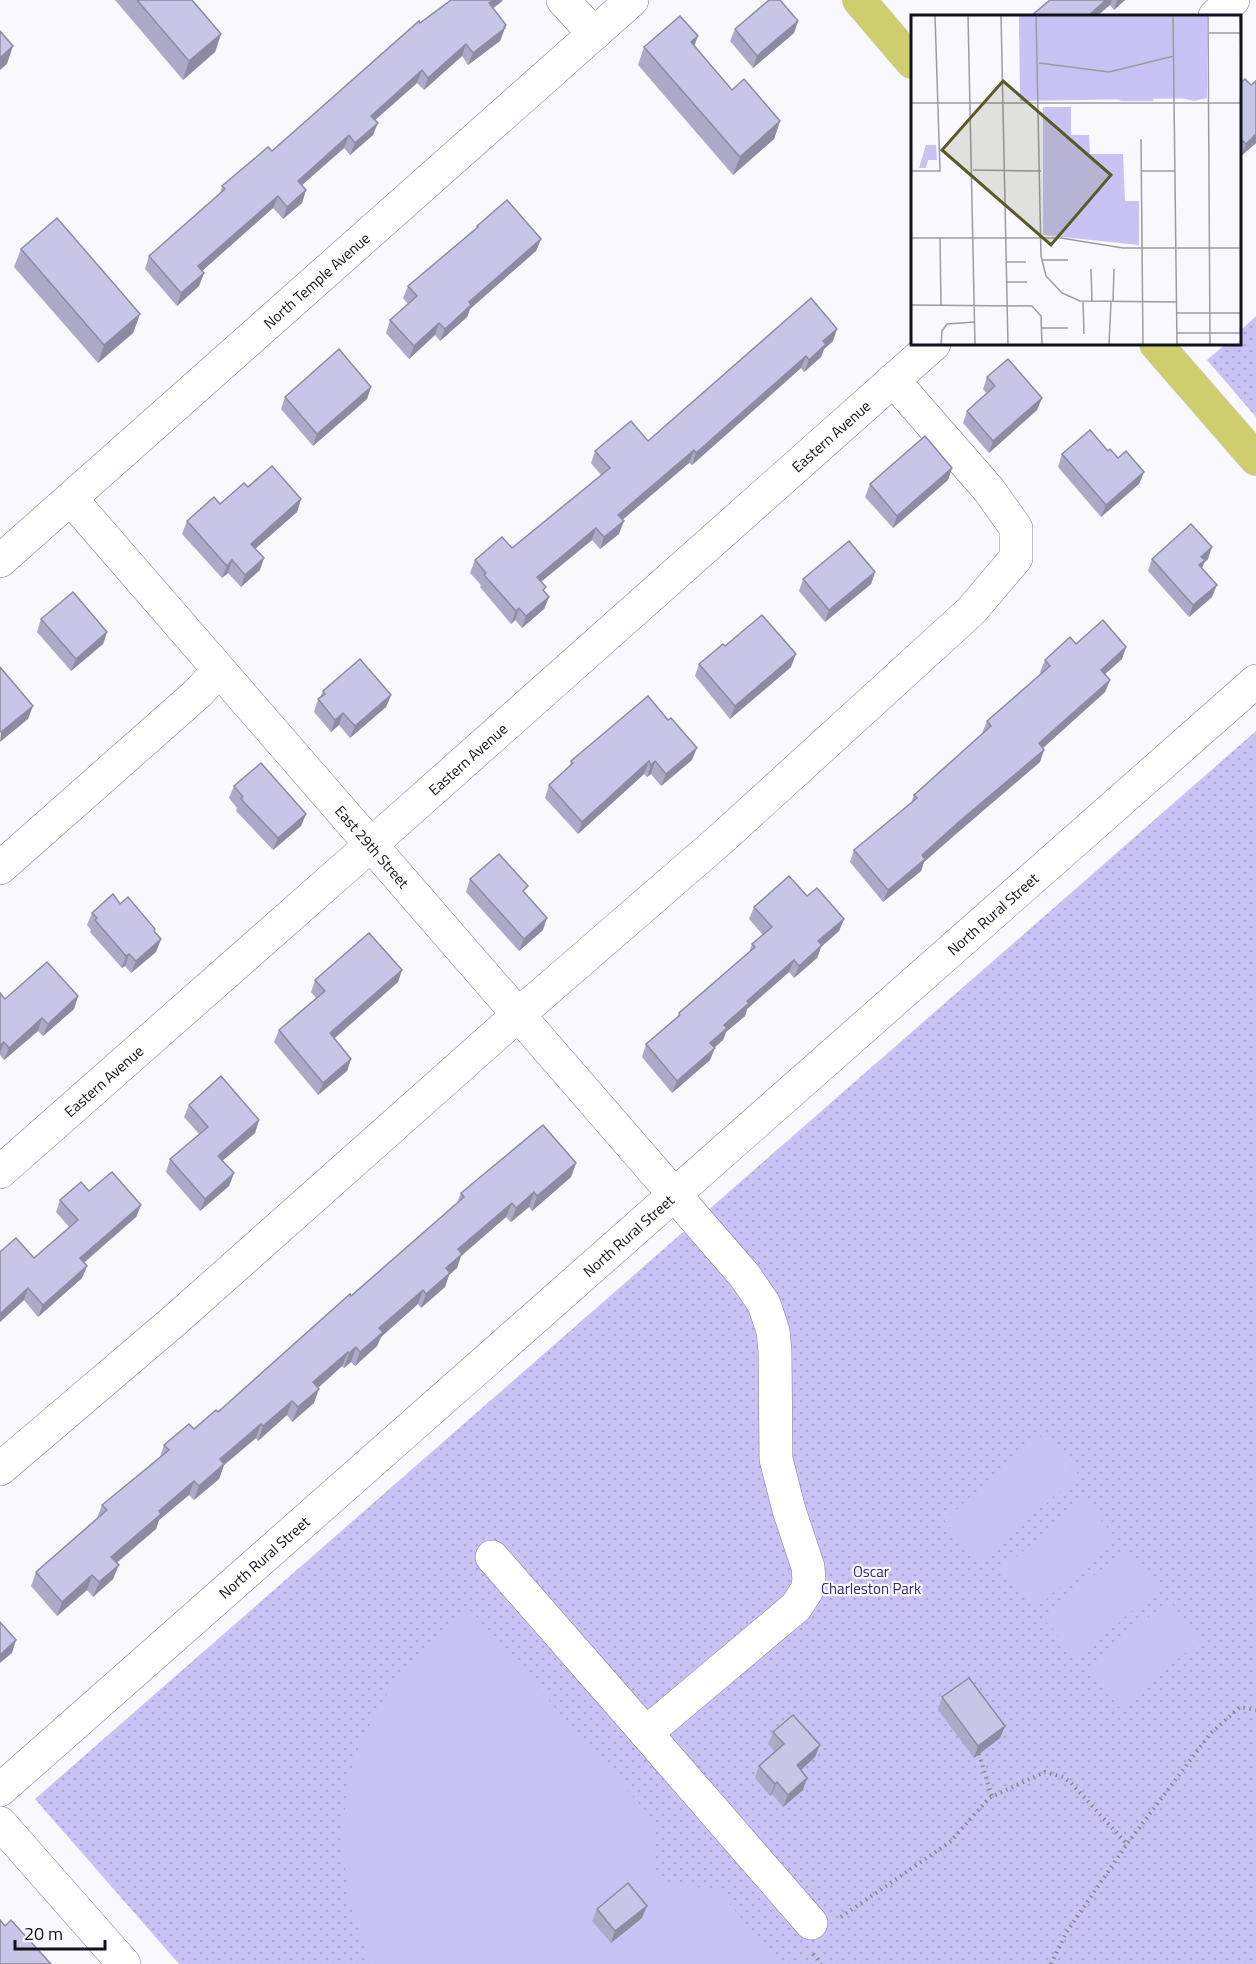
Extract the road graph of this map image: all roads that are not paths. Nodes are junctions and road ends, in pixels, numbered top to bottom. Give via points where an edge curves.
1 (562, 0) edge
2 (632, 0) edge
3 (859, 0) edge
4 (1233, 0) edge
5 (1216, 15) edge
6 (594, 34) junction
7 (911, 61) edge
8 (933, 345) edge
9 (1157, 345) edge
10 (893, 380) junction
11 (1256, 459) edge
12 (71, 499) junction
13 (0, 561) edge
14 (219, 670) junction
15 (1256, 681) edge
16 (371, 845) junction
17 (0, 868) edge
18 (518, 1015) junction
19 (0, 1172) edge
20 (674, 1194) junction
21 (0, 1468) edge
22 (492, 1557) dead end
23 (646, 1733) junction
24 (0, 1790) edge
25 (0, 1823) edge
26 (824, 1922) road end
27 (124, 1964) edge

1 - 6 street
2 - 6 street, North Temple Avenue
3 - 7 main road
4 - 5 street
6 - 12 street, North Temple Avenue
8 - 10 street, Eastern Avenue
9 - 11 main road
10 - 16 street, Eastern Avenue
10 - 18 street via 989,490 1016,528 1016,558 962,619 721,839
12 - 13 street, North Temple Avenue
12 - 14 street, East 29th Street
14 - 16 street, East 29th Street
14 - 17 street
15 - 20 street, North Rural Street
16 - 18 street, East 29th Street
16 - 19 street, Eastern Avenue
18 - 20 street, East 29th Street
18 - 21 street via 175,1320
20 - 23 street, East 29th Street via 756,1290 769,1316 775,1350 776,1459 810,1580 796,1607
20 - 24 street, North Rural Street
22 - 23 street
23 - 26 street
25 - 27 street

